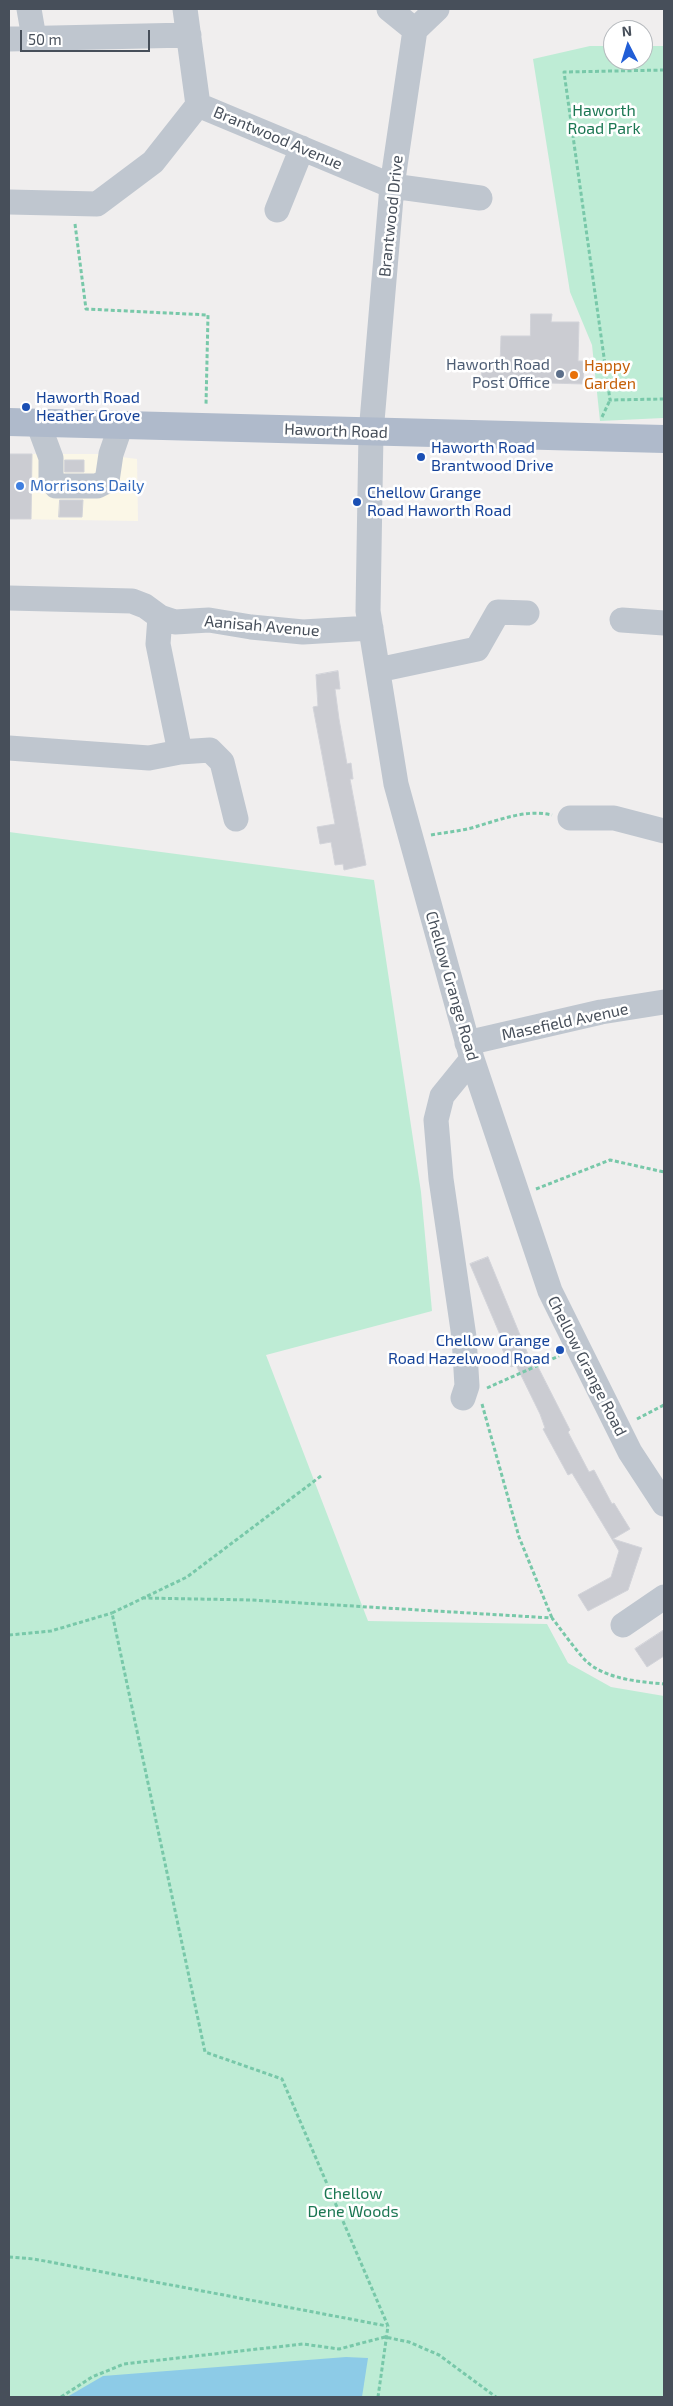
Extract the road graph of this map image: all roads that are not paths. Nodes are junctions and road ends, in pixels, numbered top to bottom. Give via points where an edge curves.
1 (29, 9) edge
2 (185, 9) edge
3 (389, 9) edge
4 (437, 9) edge
5 (415, 30) junction
6 (189, 35) junction
7 (34, 38) junction
8 (9, 39) edge
9 (198, 104) junction
10 (302, 148) junction
11 (392, 186) junction
12 (480, 198) dead end
13 (9, 202) edge
14 (277, 210) dead end
15 (9, 422) edge
16 (38, 423) junction
17 (121, 425) junction
18 (371, 433) junction
19 (664, 438) edge
20 (9, 598) edge
21 (527, 613) dead end
22 (160, 617) junction
23 (622, 620) dead end
24 (664, 623) edge
25 (371, 628) junction
26 (378, 670) junction
27 (9, 748) edge
28 (180, 752) junction
29 (570, 818) road end
30 (236, 819) dead end
31 (664, 831) edge
32 (664, 1002) edge
33 (469, 1051) junction
34 (471, 1395) road end
35 (664, 1504) edge
36 (664, 1597) edge
37 (623, 1624) dead end

1 - 7 street
2 - 6 street, Brantwood Avenue
3 - 5 street
4 - 5 street
5 - 11 street, Brantwood Drive
6 - 7 street
6 - 9 street, Brantwood Avenue
7 - 8 street
9 - 10 street, Brantwood Avenue
9 - 13 street via 153,162 97,204
10 - 11 street, Brantwood Avenue
10 - 14 street
11 - 12 street, Brantwood Avenue
11 - 18 street, Brantwood Drive
15 - 16 main road, Haworth Road
16 - 17 main road, Haworth Road
16 - 17 street via 51,458 51,479 56,486 97,486 107,481 111,454
17 - 18 main road, Haworth Road
18 - 19 main road, Haworth Road
18 - 25 street, Chellow Grange Road via 368,611
20 - 22 street, Aanisah Avenue via 132,601
21 - 26 street via 498,612 477,649
22 - 25 street, Aanisah Avenue via 174,622 209,620 303,632
22 - 28 street via 158,644
23 - 24 street
25 - 26 street, Chellow Grange Road
26 - 33 street, Chellow Grange Road via 396,784
27 - 28 street via 149,758
28 - 30 street via 210,750 222,762
29 - 31 street via 614,818
32 - 33 street, Masefield Avenue via 601,1012
33 - 34 street via 442,1096 436,1120 441,1179 464,1337 467,1386
33 - 35 street, Chellow Grange Road via 550,1292 630,1452
36 - 37 street

